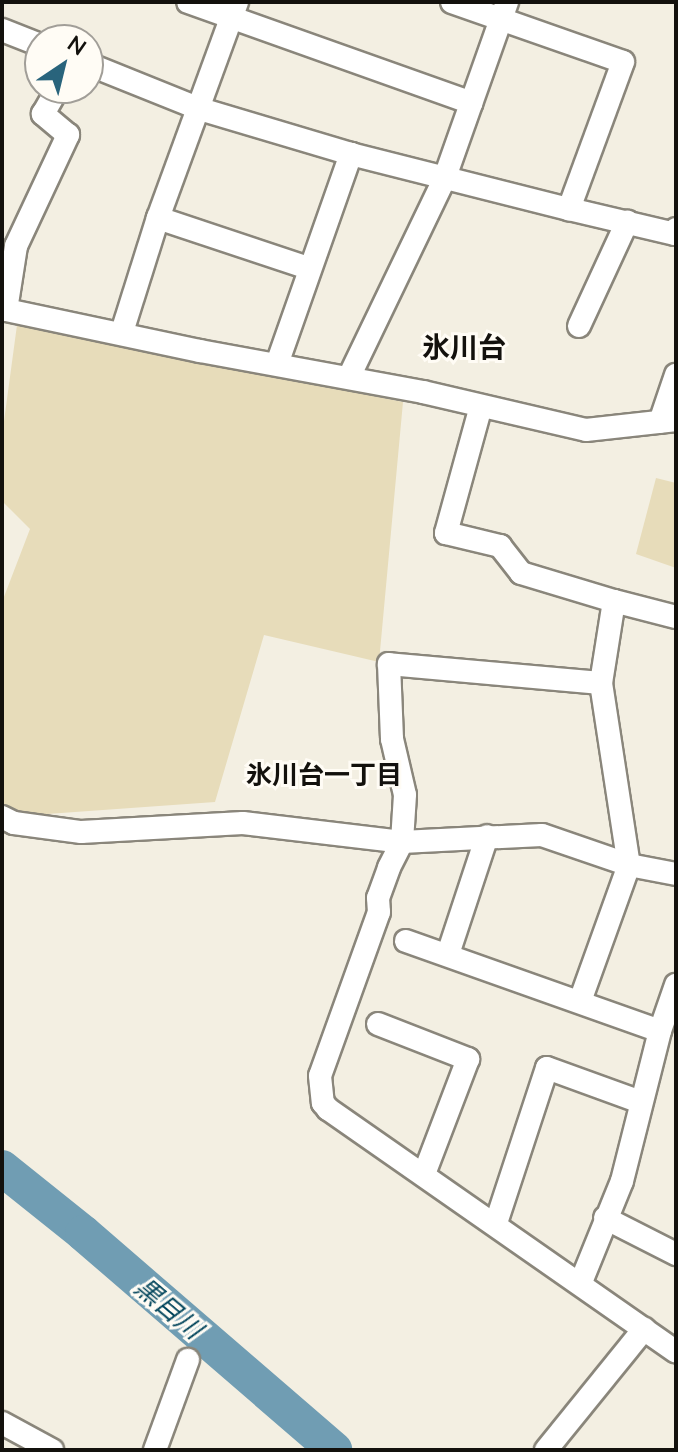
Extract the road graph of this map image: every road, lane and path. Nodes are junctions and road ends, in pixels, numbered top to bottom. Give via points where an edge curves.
1 (188, 2) edge
2 (452, 2) edge
3 (234, 10) edge
4 (504, 11) edge
5 (2, 30) edge
6 (24, 39) edge
7 (104, 70) edge
8 (472, 103) junction
9 (49, 104) edge
10 (200, 109) junction
11 (351, 154) junction
12 (444, 180) junction
13 (569, 209) junction
14 (158, 218) junction
15 (627, 222) junction
16 (676, 229) edge
17 (308, 268) junction
18 (4, 309) edge
19 (579, 326) dead end
20 (122, 332) junction
21 (277, 364) junction
22 (676, 375) edge
23 (349, 377) junction
24 (481, 406) junction
25 (668, 421) edge
26 (614, 601) junction
27 (676, 617) edge
28 (601, 683) junction
29 (2, 817) edge
30 (487, 836) junction
31 (402, 842) junction
32 (629, 865) junction
33 (676, 874) edge
34 (406, 941) dead end
35 (448, 954) junction
36 (676, 985) edge
37 (580, 1001) junction
38 (378, 1024) dead end
39 (660, 1031) junction
40 (641, 1102) junction
41 (424, 1174) junction
42 (605, 1218) junction
43 (496, 1223) junction
44 (676, 1254) edge
45 (581, 1282) junction
46 (644, 1329) junction
47 (676, 1352) edge
48 (188, 1360) dead end
49 (2, 1423) edge
50 (550, 1449) edge
51 (52, 1450) edge
52 (155, 1450) edge

1 - 3 street
2 - 4 street
3 - 8 street
3 - 10 street
4 - 8 street
4 - 13 street via 623,62
5 - 6 street
7 - 10 street
8 - 12 street
9 - 18 street via 43,114 68,135 16,246
10 - 11 street
10 - 14 street
11 - 12 street
11 - 17 street
12 - 13 street
12 - 23 street
13 - 15 street
14 - 17 street
14 - 20 street
15 - 16 street via 675,234
15 - 19 street
17 - 21 street
18 - 20 street
20 - 21 street
21 - 23 street
22 - 25 street
23 - 24 street
24 - 25 street via 586,430
24 - 26 street via 446,533 500,546 521,573
26 - 27 street
26 - 28 street
28 - 31 street via 389,664 392,739 405,795
28 - 32 street
29 - 31 street via 81,832 243,823
30 - 31 street
30 - 32 street via 542,835
30 - 35 street
31 - 41 street via 378,898 379,912 320,1076 328,1109
32 - 33 street
32 - 37 street
34 - 35 street
35 - 37 street
36 - 39 street
37 - 39 street
38 - 41 street via 468,1059
39 - 40 street
40 - 42 street via 622,1181
40 - 43 street via 547,1068
41 - 43 street
42 - 44 street
42 - 45 street
43 - 45 street
45 - 46 street
46 - 47 street
46 - 50 street
48 - 52 street
49 - 51 street

